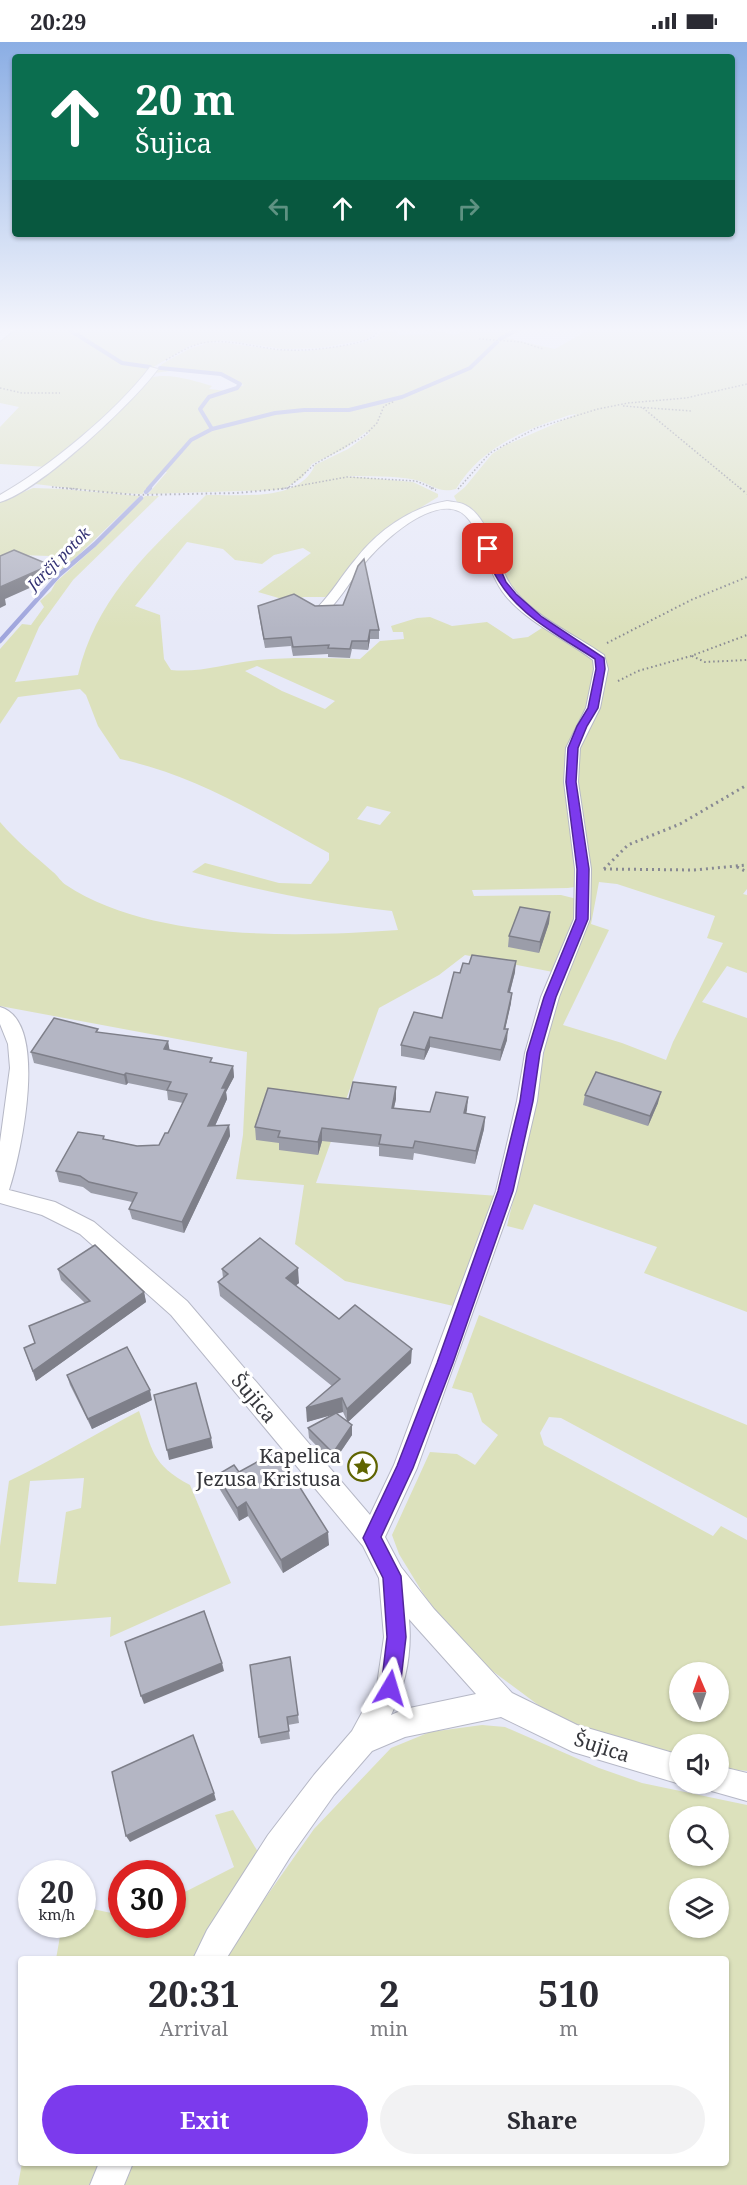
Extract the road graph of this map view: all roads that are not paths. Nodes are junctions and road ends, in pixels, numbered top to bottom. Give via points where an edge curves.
1 (93, 429) edge
2 (0, 499) edge
3 (322, 610) edge
4 (0, 1013) edge
5 (0, 1188) edge
6 (0, 1195) edge
7 (372, 1538) junction
8 (392, 1576) junction
9 (502, 1703) junction
10 (362, 1740) junction
11 (669, 1767) edge
12 (729, 1783) edge
13 (747, 1787) edge
14 (210, 1956) edge
15 (115, 2166) edge
16 (107, 2185) edge

1 - 2 street via 52,466
3 - 7 street via 374,546 424,509 449,503 459,505 470,512 484,535 492,563 513,596 539,619 599,658 601,669 593,708 573,748 571,782 583,869 582,919 550,997 534,1053 506,1191 405,1468
4 - 5 street via 8,1018 19,1042 17,1106
6 - 7 street, Šujica via 48,1208 87,1228 179,1308
7 - 8 street, Šujica
8 - 9 street, Šujica
8 - 10 street via 397,1637 390,1688
9 - 10 street via 405,1723
9 - 11 street, Šujica via 573,1738
10 - 14 street via 279,1846
12 - 13 street
15 - 16 street

